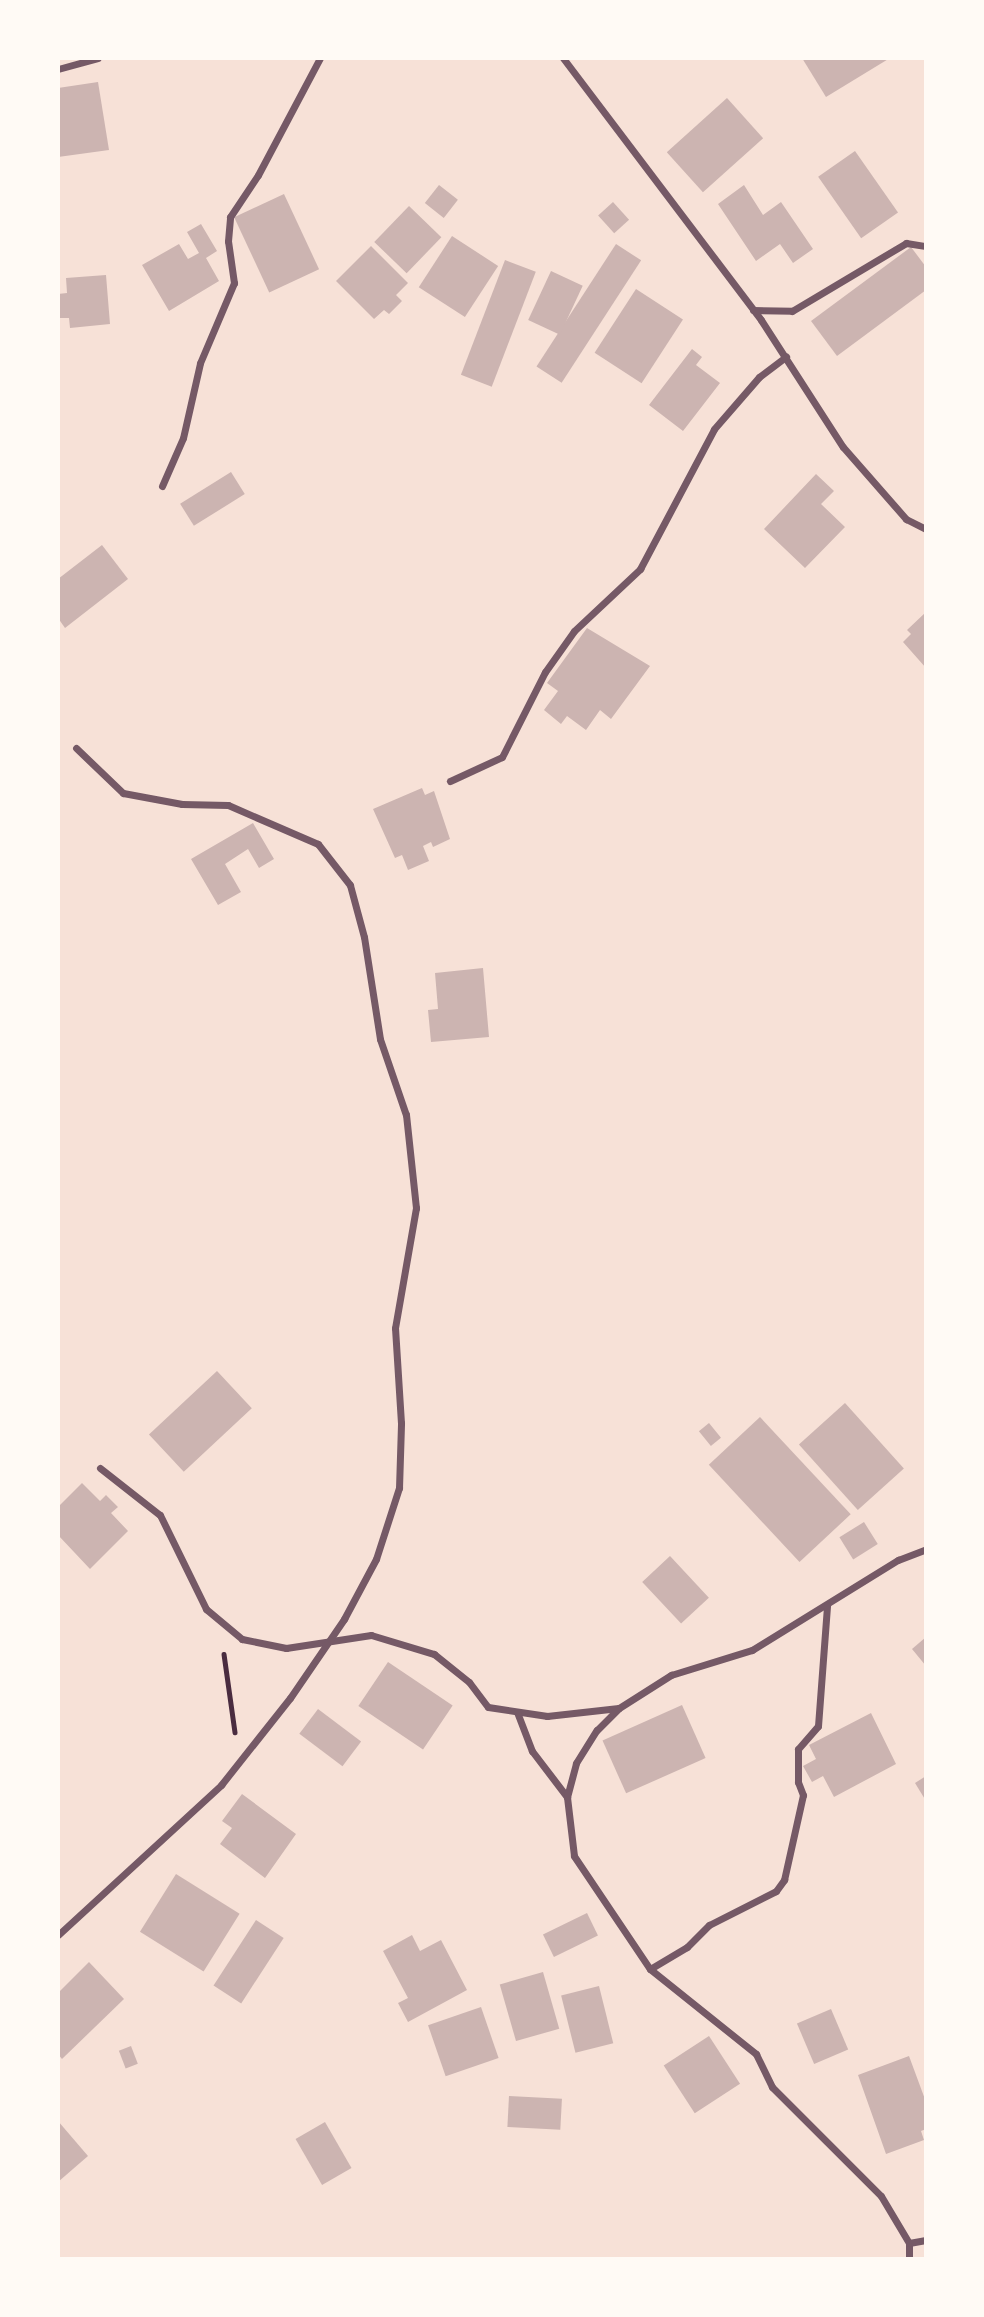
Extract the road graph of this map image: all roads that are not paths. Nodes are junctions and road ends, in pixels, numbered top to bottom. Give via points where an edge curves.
1 (98, 58) edge
2 (320, 58) edge
3 (563, 58) edge
4 (58, 69) edge
5 (926, 246) edge
6 (753, 310) junction
7 (786, 357) junction
8 (162, 486) dead end
9 (926, 529) edge
10 (76, 748) dead end
11 (450, 782) dead end
12 (100, 1468) dead end
13 (926, 1549) edge
14 (827, 1605) junction
15 (328, 1642) junction
16 (619, 1708) junction
17 (517, 1712) junction
18 (567, 1797) junction
19 (58, 1935) edge
20 (650, 1969) junction
21 (926, 2240) edge
22 (909, 2243) junction
23 (909, 2259) edge

1 - 4 street
2 - 8 street via 258,175 230,217 234,283 200,362 183,438
3 - 6 street
5 - 6 street via 906,243 792,311
6 - 7 street
7 - 9 street via 844,447 905,519
7 - 11 street via 759,377 714,429 640,569 574,631 545,672 502,757
10 - 15 street via 123,793 182,804 228,805 318,844 350,885 364,937 380,1039 406,1115 416,1208 395,1328 401,1423 399,1488 376,1559
12 - 15 street via 160,1515 206,1609 242,1639 286,1648
13 - 14 street via 898,1560
14 - 16 street via 752,1650 671,1675
14 - 20 street via 818,1726 798,1749 798,1782 803,1795 784,1880 776,1891 709,1925 687,1947
15 - 17 street via 370,1635 434,1654 469,1682 488,1707
15 - 19 street via 220,1785
16 - 17 street via 547,1716
16 - 18 street via 597,1730 576,1763
17 - 18 street via 531,1751
18 - 20 street via 574,1856
20 - 22 street via 756,2054 772,2087 881,2196
21 - 22 street
22 - 23 street

